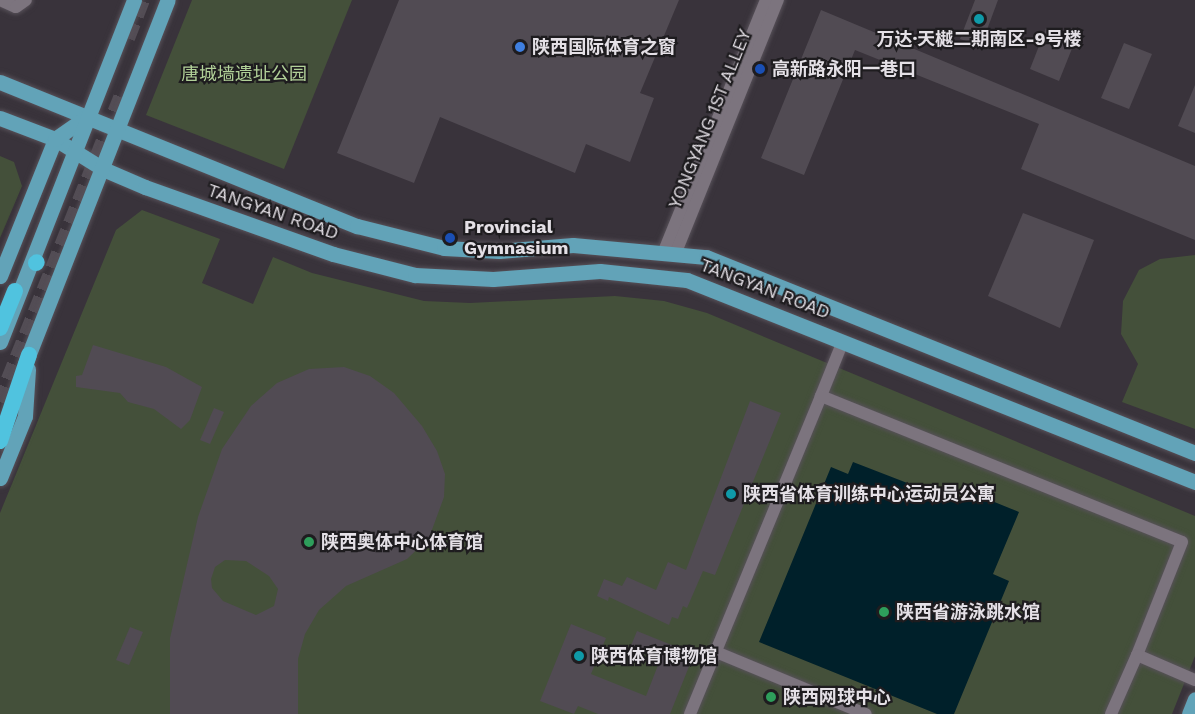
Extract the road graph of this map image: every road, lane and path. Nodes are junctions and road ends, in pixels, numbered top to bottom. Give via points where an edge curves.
1 (0, 0) edge
2 (26, 0) edge
3 (134, 0) edge
4 (168, 0) edge
5 (766, 0) edge
6 (778, 0) edge
7 (0, 82) edge
8 (86, 117) junction
9 (0, 118) edge
10 (115, 129) junction
11 (55, 139) junction
12 (74, 148) junction
13 (103, 169) junction
14 (670, 251) junction
15 (0, 276) edge
16 (15, 291) dead end
17 (0, 328) edge
18 (843, 341) junction
19 (0, 342) edge
20 (29, 355) junction
21 (821, 396) junction
22 (0, 425) edge
23 (0, 441) edge
24 (1195, 453) edge
25 (0, 478) edge
26 (1195, 482) edge
27 (716, 652) junction
28 (1137, 655) junction
29 (1195, 680) edge
30 (1195, 699) edge
31 (690, 714) edge
32 (866, 714) edge
33 (1111, 714) edge
34 (1189, 714) edge

1 - 2 street via 16,7
3 - 8 main road
4 - 10 main road
5 - 14 street, YONGYANG 1ST ALLEY
6 - 14 street, YONGYANG 1ST ALLEY
7 - 8 main road, TANGYAN ROAD
8 - 10 main road, TANGYAN ROAD
8 - 11 main road
8 - 12 main road
9 - 11 main road, TANGYAN ROAD
10 - 13 main road
10 - 14 main road, TANGYAN ROAD via 357,226 444,249 499,251 573,244
11 - 12 main road, TANGYAN ROAD
11 - 15 main road
12 - 13 main road, TANGYAN ROAD
12 - 19 main road
13 - 18 main road, TANGYAN ROAD via 333,254 415,275 493,279 600,271 687,280
13 - 20 main road
14 - 24 main road, TANGYAN ROAD via 705,257
16 - 17 highway
18 - 21 street
18 - 26 main road, TANGYAN ROAD
20 - 22 main road
20 - 23 highway
20 - 25 main road via 25,416
21 - 27 street
21 - 28 street via 1182,542
27 - 31 street
27 - 32 street
28 - 29 street
28 - 33 street
30 - 34 main road

